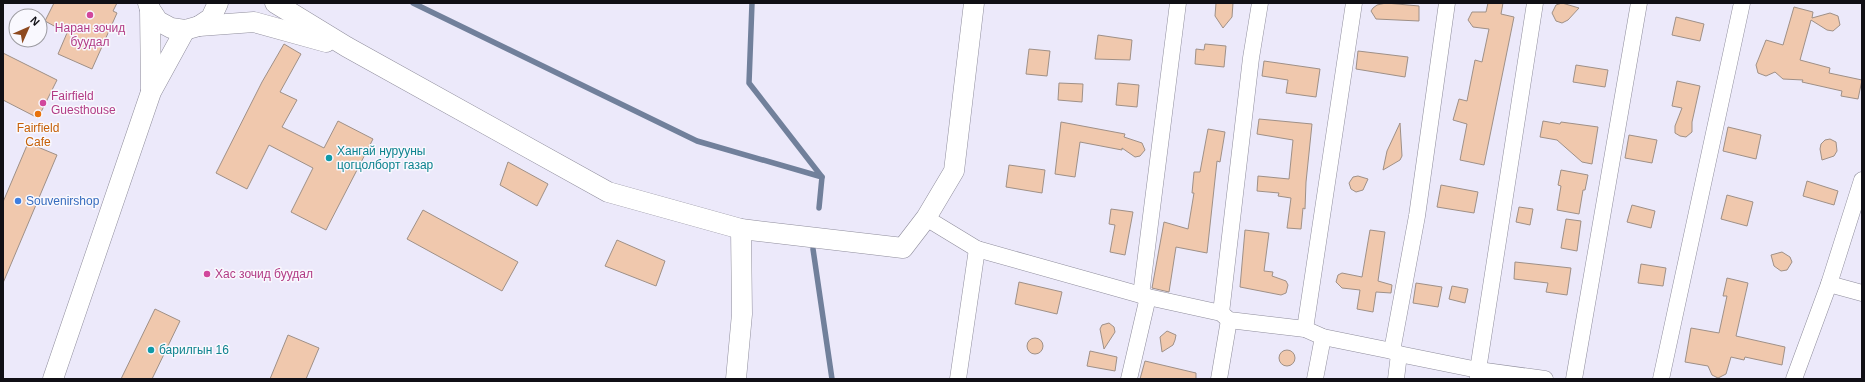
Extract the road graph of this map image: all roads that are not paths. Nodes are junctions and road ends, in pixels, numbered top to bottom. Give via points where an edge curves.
1 (218, 3) edge
2 (274, 3) edge
3 (974, 3) edge
4 (1178, 3) edge
5 (1260, 3) edge
6 (1354, 3) edge
7 (1447, 3) edge
8 (1535, 3) edge
9 (1638, 3) edge
10 (1742, 3) edge
11 (149, 6) edge
12 (192, 28) junction
13 (347, 47) junction
14 (151, 92) junction
15 (1862, 180) edge
16 (926, 218) junction
17 (740, 229) junction
18 (977, 249) junction
19 (1829, 284) junction
20 (1862, 293) edge
21 (1145, 296) junction
22 (1225, 316) junction
23 (1305, 329) junction
24 (1323, 337) junction
25 (1395, 353) junction
26 (1478, 375) edge
27 (52, 379) edge
28 (736, 379) edge
29 (958, 379) edge
30 (1129, 379) edge
31 (1219, 379) edge
32 (1315, 379) edge
33 (1396, 379) edge
34 (1545, 379) edge
35 (1574, 379) edge
36 (1661, 379) edge
37 (1794, 379) edge

1 - 12 street via 211,18
2 - 13 street
3 - 16 street via 954,171
4 - 21 street
5 - 22 street via 1251,58
6 - 23 street
7 - 25 street
8 - 26 street
9 - 35 street
10 - 36 street
11 - 12 street via 158,21 171,28
11 - 14 street
12 - 13 street via 254,22
12 - 14 street
13 - 17 street via 608,192
14 - 27 street
15 - 19 street
16 - 17 street via 902,248
16 - 18 street
17 - 28 street via 742,314
18 - 21 street
18 - 29 street
19 - 20 street
19 - 37 street
21 - 22 street
21 - 30 street
22 - 23 street
22 - 31 street
23 - 24 street
24 - 25 street
24 - 32 street
25 - 26 street
25 - 33 street
26 - 34 street

